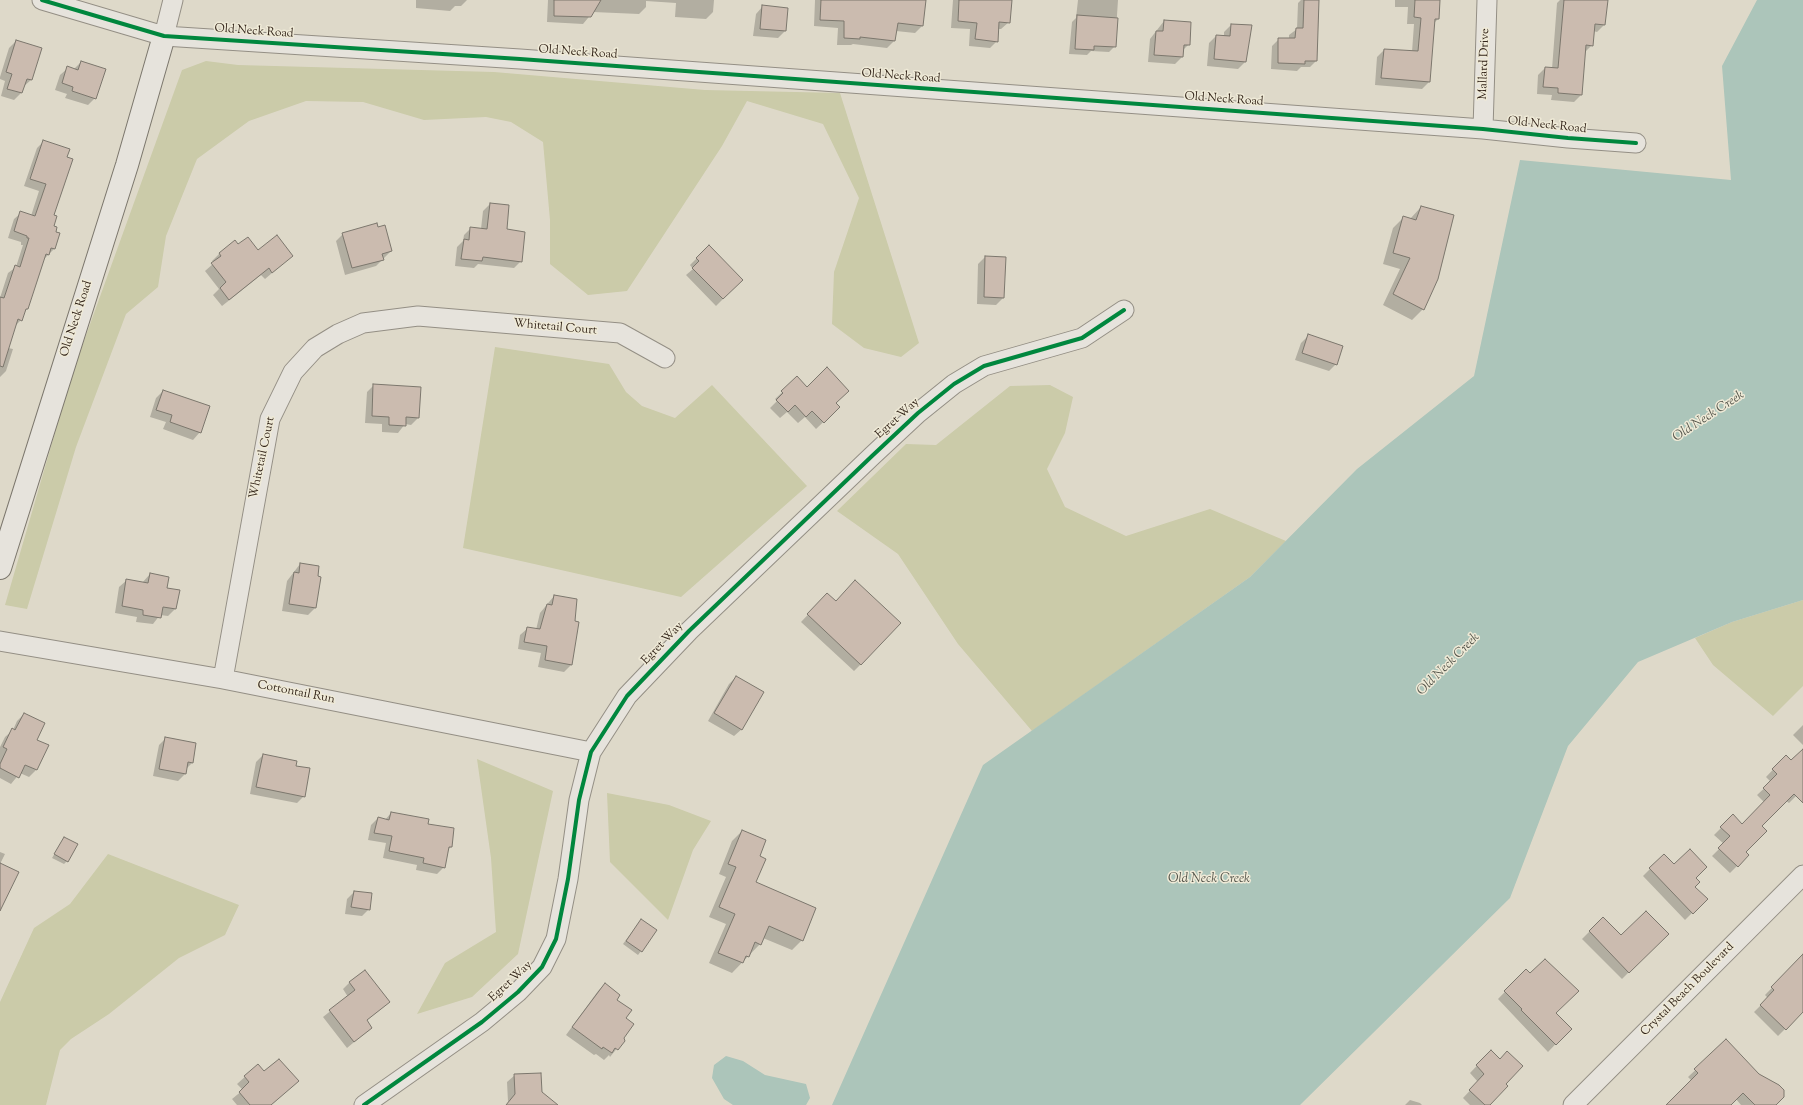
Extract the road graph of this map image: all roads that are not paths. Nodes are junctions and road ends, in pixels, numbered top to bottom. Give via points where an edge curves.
1 (42, 0) edge
2 (173, 0) edge
3 (1488, 0) edge
4 (164, 36) junction
5 (1483, 129) junction
6 (1636, 144) dead end
7 (1124, 310) dead end
8 (665, 358) dead end
9 (0, 568) edge
10 (0, 641) edge
11 (223, 679) junction
12 (591, 752) junction
13 (1803, 875) edge
14 (364, 1105) edge
15 (1573, 1105) edge

1 - 4 street
2 - 4 street
3 - 5 street, Mallard Drive
4 - 5 street, Old Neck Road via 528,59
4 - 9 street, Old Neck Road via 127,165
5 - 6 street, Old Neck Road
7 - 12 street, Egret Way via 1082,338 984,366 954,384 918,413 689,631 627,696
8 - 11 street, Whitetail Court via 620,334 418,316 363,323 315,348 293,372 270,419
10 - 11 street, Cottontail Run
11 - 12 street, Cottontail Run
12 - 14 street, Egret Way via 579,800 568,879 556,939 542,967 518,992 482,1022
13 - 15 street, Crystal Beach Boulevard

